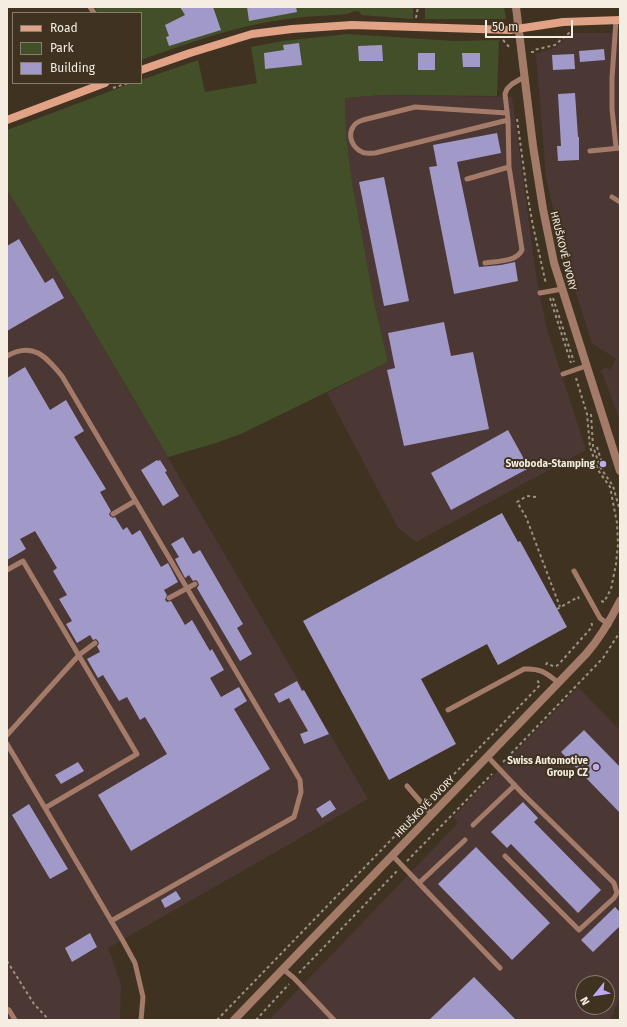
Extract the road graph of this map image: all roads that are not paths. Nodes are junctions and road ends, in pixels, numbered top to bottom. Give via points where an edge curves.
1 (516, 7) edge
2 (618, 20) edge
3 (519, 28) junction
4 (142, 70) edge
5 (524, 77) junction
6 (102, 84) edge
7 (507, 113) junction
8 (7, 120) edge
9 (508, 120) junction
10 (618, 147) edge
11 (590, 152) dead end
12 (509, 167) junction
13 (467, 179) dead end
14 (612, 197) dead end
15 (620, 202) edge
16 (485, 263) dead end
17 (562, 289) junction
18 (540, 293) dead end
19 (7, 356) edge
20 (586, 366) junction
21 (563, 374) dead end
22 (620, 471) edge
23 (135, 501) junction
24 (113, 514) dead end
25 (7, 570) edge
26 (574, 571) dead end
27 (195, 584) dead end
28 (187, 589) junction
29 (169, 598) dead end
30 (620, 601) edge
31 (609, 625) junction
32 (95, 643) dead end
33 (79, 655) junction
34 (559, 683) junction
35 (448, 710) dead end
36 (7, 735) edge
37 (7, 744) edge
38 (488, 757) junction
39 (515, 785) junction
40 (407, 786) dead end
41 (45, 808) junction
42 (432, 816) junction
43 (473, 826) dead end
44 (465, 840) dead end
45 (392, 855) junction
46 (505, 856) dead end
47 (419, 883) junction
48 (111, 921) junction
49 (500, 968) dead end
50 (284, 969) junction
51 (7, 1009) edge
52 (15, 1020) edge
53 (141, 1020) edge
54 (234, 1020) edge
55 (334, 1020) edge

1 - 3 street, HRUŠKOVÉ DVORY
2 - 3 street via 562,22
2 - 10 lane via 612,78 612,109
3 - 4 street via 510,30 352,25 292,29 252,34
3 - 5 street, HRUŠKOVÉ DVORY
5 - 7 lane via 507,89
5 - 17 street, HRUŠKOVÉ DVORY via 543,209
6 - 8 street
7 - 9 lane
7 - 9 lane via 415,107 356,123 352,127 351,139 362,152 375,154
9 - 12 lane
10 - 11 lane
12 - 13 lane
12 - 16 lane via 522,250 513,258
14 - 15 lane
17 - 18 lane
17 - 20 street, HRUŠKOVÉ DVORY
19 - 23 lane via 24,349 34,350 47,358 62,376
20 - 21 lane
20 - 22 street, HRUŠKOVÉ DVORY
23 - 24 lane
23 - 28 lane
25 - 33 lane via 23,561
26 - 31 lane via 600,618
27 - 28 lane
28 - 29 lane
28 - 48 lane via 300,780 301,792 294,817
30 - 31 street, HRUŠKOVÉ DVORY
31 - 34 street, HRUŠKOVÉ DVORY
32 - 33 lane
33 - 36 lane
33 - 41 lane via 137,754
34 - 35 lane via 542,670 524,669
34 - 38 street, HRUŠKOVÉ DVORY
37 - 41 lane
38 - 39 lane
38 - 42 street, HRUŠKOVÉ DVORY
39 - 43 lane
39 - 46 lane via 614,883 617,893 579,930
40 - 42 lane
41 - 48 lane
42 - 45 street, HRUŠKOVÉ DVORY
44 - 47 lane
45 - 47 lane
45 - 50 street, HRUŠKOVÉ DVORY
47 - 49 lane
48 - 53 lane via 134,963 143,997
50 - 54 street, HRUŠKOVÉ DVORY
50 - 55 lane
51 - 52 lane

